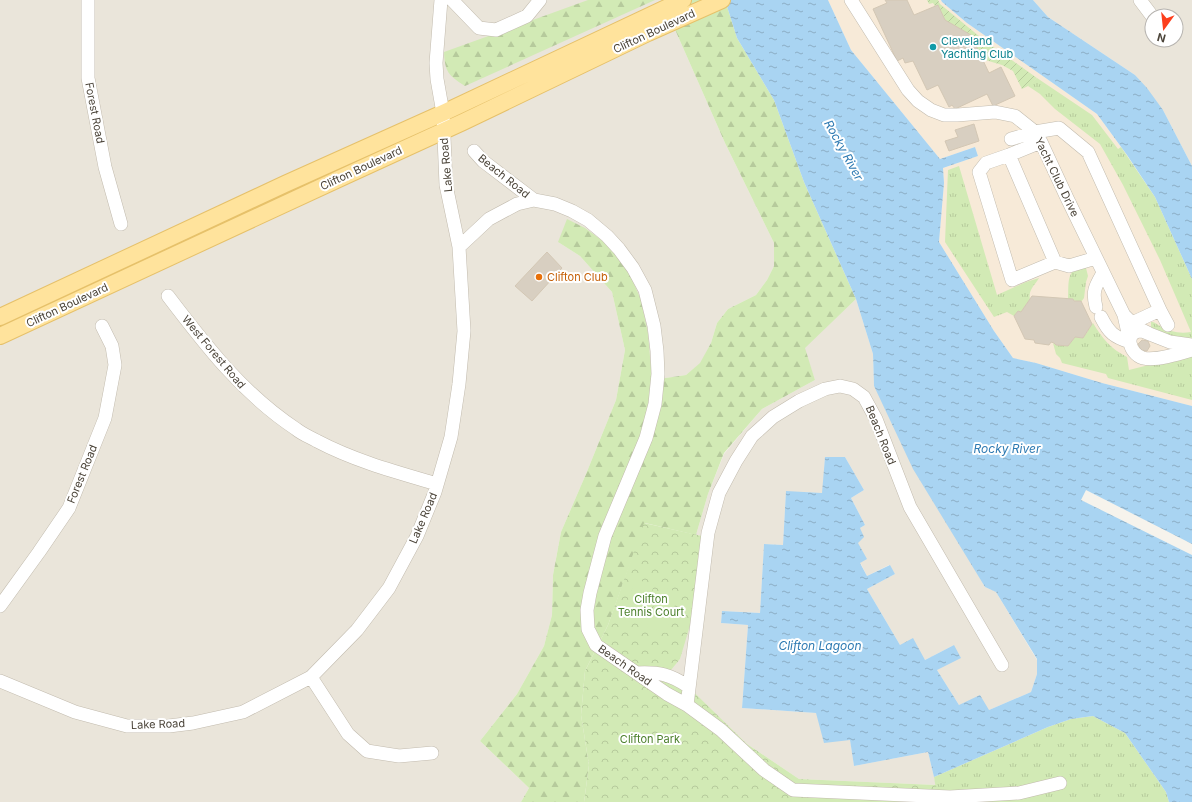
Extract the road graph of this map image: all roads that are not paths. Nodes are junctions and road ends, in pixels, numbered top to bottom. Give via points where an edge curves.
1 (88, 0) edge
2 (441, 0) edge
3 (452, 0) edge
4 (540, 0) edge
5 (683, 0) edge
6 (722, 0) edge
7 (851, 0) edge
8 (645, 26) junction
9 (443, 113) junction
10 (443, 131) junction
11 (1038, 137) junction
12 (1011, 140) dead end
13 (474, 151) dead end
14 (1009, 155) junction
15 (534, 200) junction
16 (121, 224) dead end
17 (459, 247) junction
18 (1096, 258) junction
19 (1055, 262) junction
20 (1103, 273) junction
21 (168, 296) dead end
22 (1160, 310) junction
23 (0, 317) edge
24 (1128, 319) junction
25 (1168, 325) dead end
26 (102, 326) dead end
27 (1148, 333) junction
28 (0, 336) edge
29 (1130, 342) junction
30 (1192, 345) edge
31 (1192, 350) edge
32 (437, 484) junction
33 (0, 606) edge
34 (1002, 665) dead end
35 (636, 673) junction
36 (311, 677) junction
37 (0, 681) edge
38 (689, 686) junction
39 (687, 704) junction
40 (432, 753) dead end
41 (1060, 783) dead end

1 - 16 street, Forest Road via 88,78 105,167
2 - 9 street, Lake Road via 436,63
3 - 4 street via 479,28 496,30 527,16
5 - 8 main road, Clifton Boulevard
6 - 8 main road, Clifton Boulevard
7 - 11 street, Yacht Club Drive via 908,90 930,110 944,115 995,112 1015,116
8 - 9 main road, Clifton Boulevard
8 - 10 main road, Clifton Boulevard
9 - 10 street, Lake Road
9 - 23 main road, Clifton Boulevard
10 - 17 street, Lake Road via 446,185
10 - 28 main road, Clifton Boulevard
11 - 12 street
11 - 14 street
11 - 18 street, Yacht Club Drive
11 - 22 street via 1059,128 1088,152
13 - 15 street, Beach Road via 483,161
14 - 19 street
14 - 19 street via 986,163 979,172 1012,280
15 - 17 street, Beach Road via 517,204 489,219
15 - 35 street, Beach Road via 572,211 607,236 633,268 645,290 654,326 658,374 646,438 605,536 587,610 588,629 596,645
17 - 32 street, Lake Road via 464,331 459,386 451,438
18 - 19 street via 1069,266
18 - 20 street, Yacht Club Drive
20 - 24 street, Yacht Club Drive
20 - 29 street via 1094,288 1093,297 1111,333
21 - 32 street, West Forest Road via 209,350 247,391 296,430 373,465
22 - 24 street
22 - 25 street
24 - 27 street
24 - 29 street, Yacht Club Drive via 1126,329
26 - 33 street, Forest Road via 112,346 115,365 105,418 69,508
27 - 29 street via 1138,331 1133,334
27 - 30 street via 1170,342
29 - 31 street, Yacht Club Drive via 1132,349 1143,358
32 - 36 street, Lake Road via 417,536 389,588 357,630
34 - 38 street, Beach Road via 910,507 876,419 864,397 853,389 840,386 825,388 773,417 752,436 719,493 708,533
35 - 38 street via 655,672 677,678
35 - 39 street, Beach Road
36 - 37 street, Lake Road via 243,712 169,726 127,726 75,712
36 - 40 street via 348,734 367,751 399,756
38 - 39 street, Beach Road
39 - 41 street, Beach Road via 721,730 764,770 793,790 950,797 1019,793

